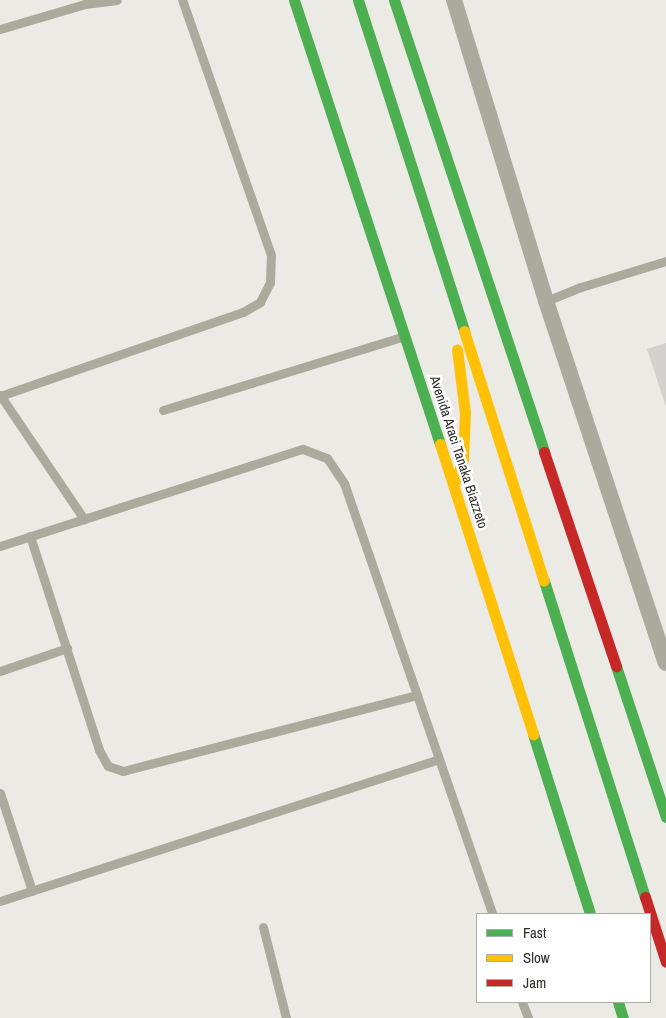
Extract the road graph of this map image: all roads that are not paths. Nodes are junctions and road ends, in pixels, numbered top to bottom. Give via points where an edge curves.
1 (117, 0) edge
2 (182, 0) edge
3 (294, 0) edge
4 (358, 0) edge
5 (394, 0) edge
6 (454, 0) edge
7 (0, 29) edge
8 (666, 261) edge
9 (450, 288) junction
10 (546, 301) junction
11 (406, 336) junction
12 (0, 395) edge
13 (163, 410) dead end
14 (454, 486) junction
15 (84, 519) junction
16 (30, 536) junction
17 (0, 546) edge
18 (67, 648) junction
19 (666, 663) edge
20 (0, 671) edge
21 (417, 695) junction
22 (439, 759) junction
23 (0, 793) edge
24 (665, 814) edge
25 (32, 891) junction
26 (0, 901) edge
27 (492, 913) edge
28 (590, 913) edge
29 (650, 913) edge
30 (651, 915) edge
31 (263, 927) dead end
32 (666, 962) edge
33 (522, 1003) edge
34 (618, 1003) edge
35 (286, 1018) edge
36 (528, 1018) edge
37 (623, 1018) edge

1 - 7 lane via 85,4
2 - 12 lane via 271,255 270,282 260,302 242,312
3 - 11 main road, Avenida Araci Tanaka Biazzeto
4 - 9 main road
5 - 24 main road
6 - 10 street
8 - 10 lane
9 - 14 main road via 464,413 463,459
9 - 29 main road
10 - 19 street
11 - 13 lane
11 - 14 main road, Avenida Araci Tanaka Biazzeto
12 - 15 lane
14 - 28 main road, Avenida Araci Tanaka Biazzeto
15 - 16 lane
15 - 21 lane via 303,449 327,458 344,483
16 - 17 lane
16 - 18 lane
18 - 20 lane
18 - 21 lane via 99,750 108,766 122,771
21 - 22 lane
22 - 25 lane
22 - 27 lane
23 - 25 lane
25 - 26 lane
30 - 32 main road
31 - 35 lane
33 - 36 lane
34 - 37 main road

